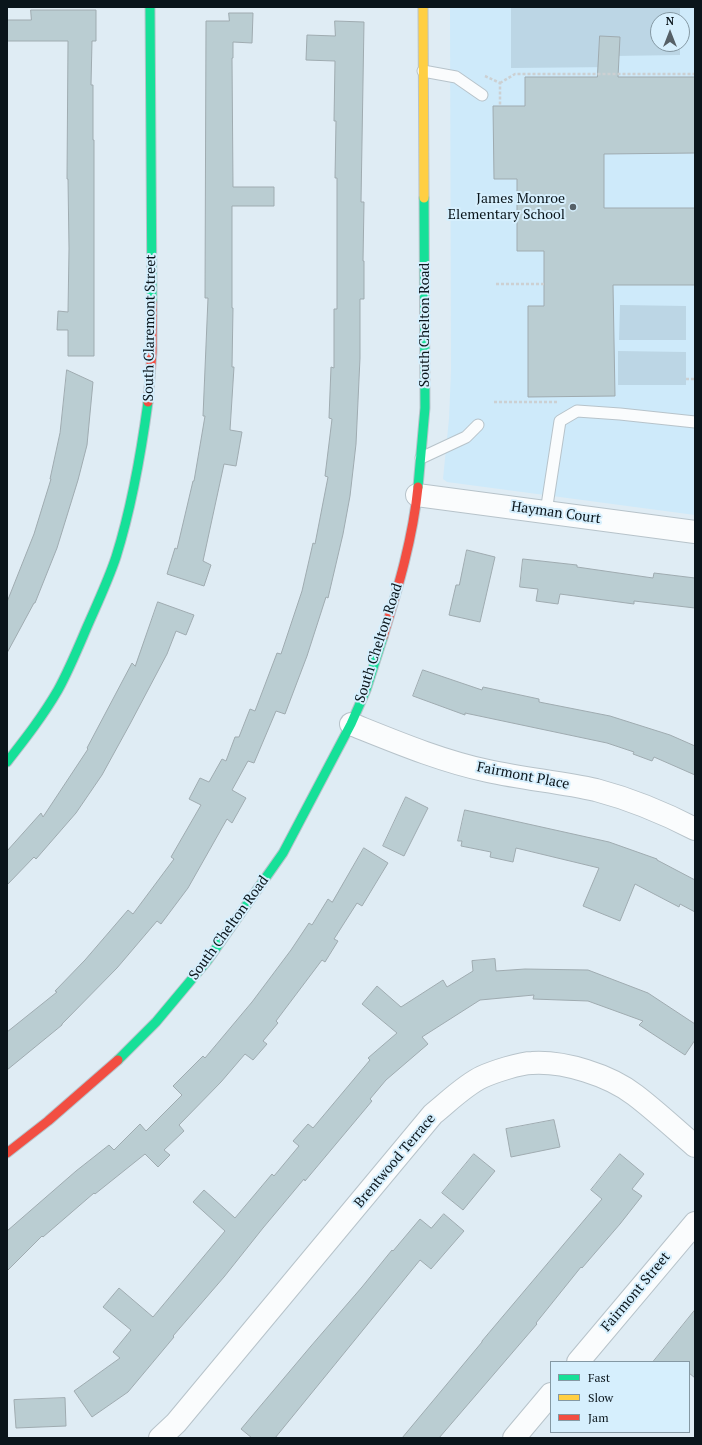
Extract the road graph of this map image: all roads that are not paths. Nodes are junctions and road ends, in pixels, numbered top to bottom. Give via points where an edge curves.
1 (150, 7) edge
2 (423, 7) edge
3 (423, 71) junction
4 (482, 95) dead end
5 (695, 422) edge
6 (478, 425) dead end
7 (421, 458) junction
8 (416, 495) junction
9 (546, 512) junction
10 (695, 532) edge
11 (351, 724) junction
12 (7, 762) edge
13 (695, 829) edge
14 (695, 1146) edge
15 (7, 1153) edge
16 (695, 1223) edge
17 (579, 1361) edge
18 (550, 1395) edge
19 (160, 1438) edge
20 (514, 1438) edge

1 - 12 main road, South Claremont Street via 152,352 144,440 119,547 101,597 54,698
2 - 3 main road, South Chelton Road
3 - 4 lane via 456,77
3 - 7 main road, South Chelton Road via 425,408
5 - 9 lane via 577,412 560,421
6 - 7 lane via 466,437
7 - 8 main road, South Chelton Road
8 - 9 street, Hayman Court
8 - 11 main road, South Chelton Road via 409,542 396,599 366,690
9 - 10 street, Hayman Court
11 - 13 street, Fairmont Place via 416,750 488,771 596,790 636,803
11 - 15 main road, South Chelton Road via 284,853 207,961 156,1022 105,1072
14 - 19 street, Brentwood Terrace via 634,1094 582,1068 531,1062 482,1078 434,1114 176,1423
16 - 17 street, Fairmont Street
18 - 20 street

